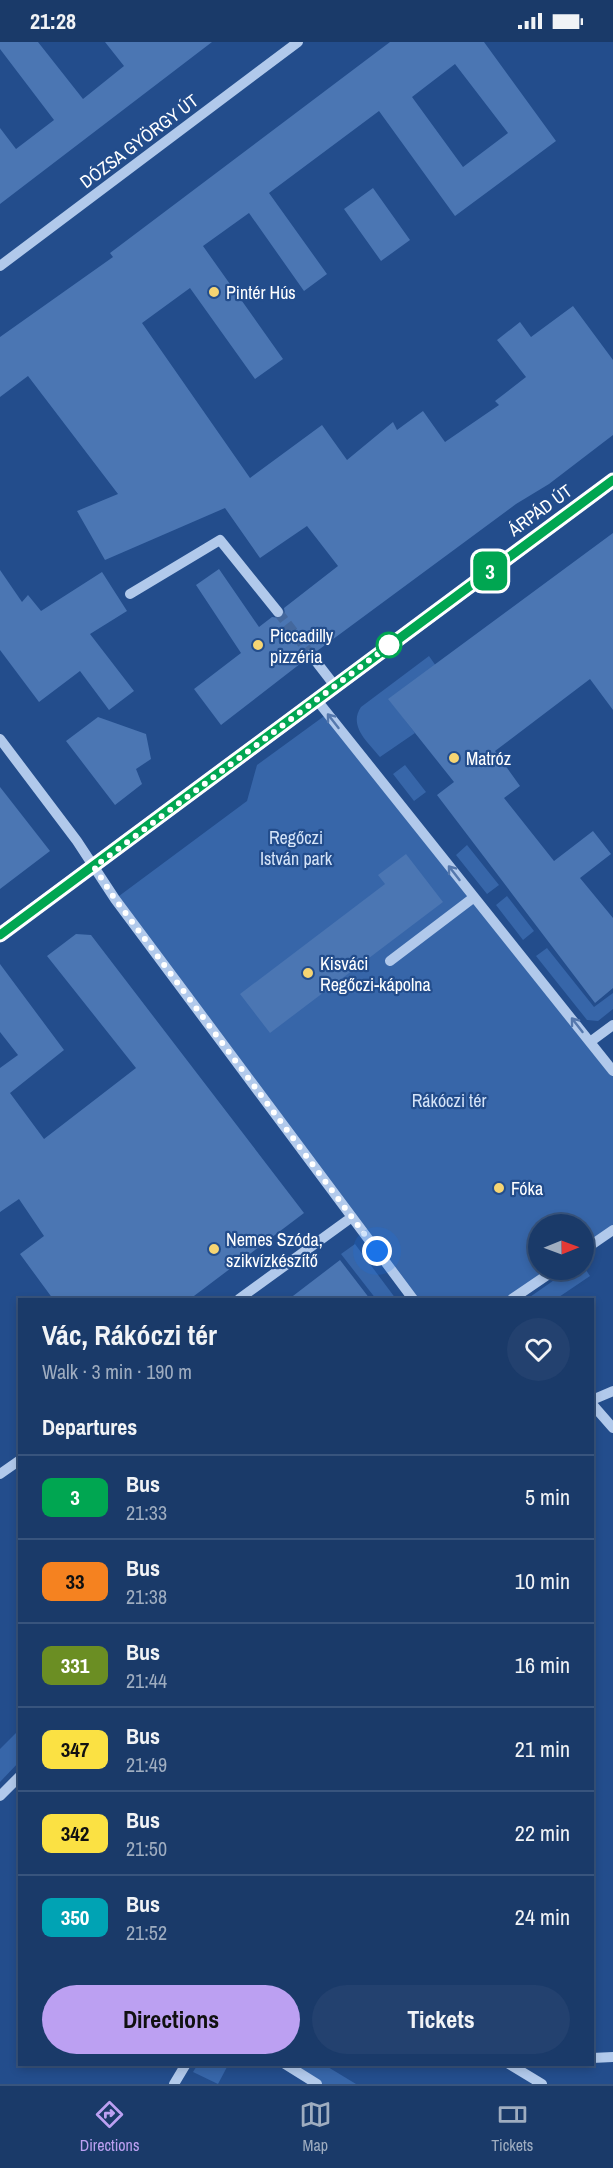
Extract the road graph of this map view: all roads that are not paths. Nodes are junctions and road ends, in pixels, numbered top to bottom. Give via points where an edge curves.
1 (298, 42) edge
2 (0, 266) edge
3 (613, 480) edge
4 (130, 594) dead end
5 (278, 612) tunnel mouth
6 (312, 655) tunnel mouth
7 (335, 686) junction
8 (316, 699) junction
9 (0, 739) edge
10 (94, 867) junction
11 (473, 898) junction
12 (0, 935) edge
13 (390, 961) dead end
14 (613, 1025) edge
15 (590, 1042) junction
16 (613, 1071) edge
17 (352, 1217) junction
18 (613, 1230) edge
19 (594, 1243) edge
20 (540, 1280) edge
21 (241, 1298) edge
22 (413, 1298) edge
23 (513, 1298) edge
24 (613, 1391) edge
25 (594, 1401) edge
26 (594, 1404) edge
27 (613, 1428) edge
28 (18, 1461) edge
29 (0, 1474) edge
30 (18, 1778) edge
31 (0, 1796) edge
32 (613, 2056) edge
33 (594, 2058) edge
34 (185, 2066) edge
35 (288, 2066) edge
36 (512, 2066) edge
37 (174, 2084) edge
38 (317, 2084) edge
39 (542, 2084) edge

1 - 2 street, DÓZSA GYÖRGY ÚT
3 - 7 main road, ÁRPÁD ÚT
4 - 5 street via 220,540
6 - 7 street
7 - 8 main road, ÁRPÁD ÚT
8 - 10 main road
11 -> 8 street
9 - 10 street
10 - 12 main road
10 - 17 street
11 - 13 street
15 -> 11 street
14 - 15 street
15 - 16 street
17 - 21 street
17 - 22 street
18 - 19 street
20 - 23 street
24 - 25 street
26 - 27 street
28 - 29 street
30 - 31 street
32 - 33 street
34 - 37 street
35 - 38 street
36 - 39 street

